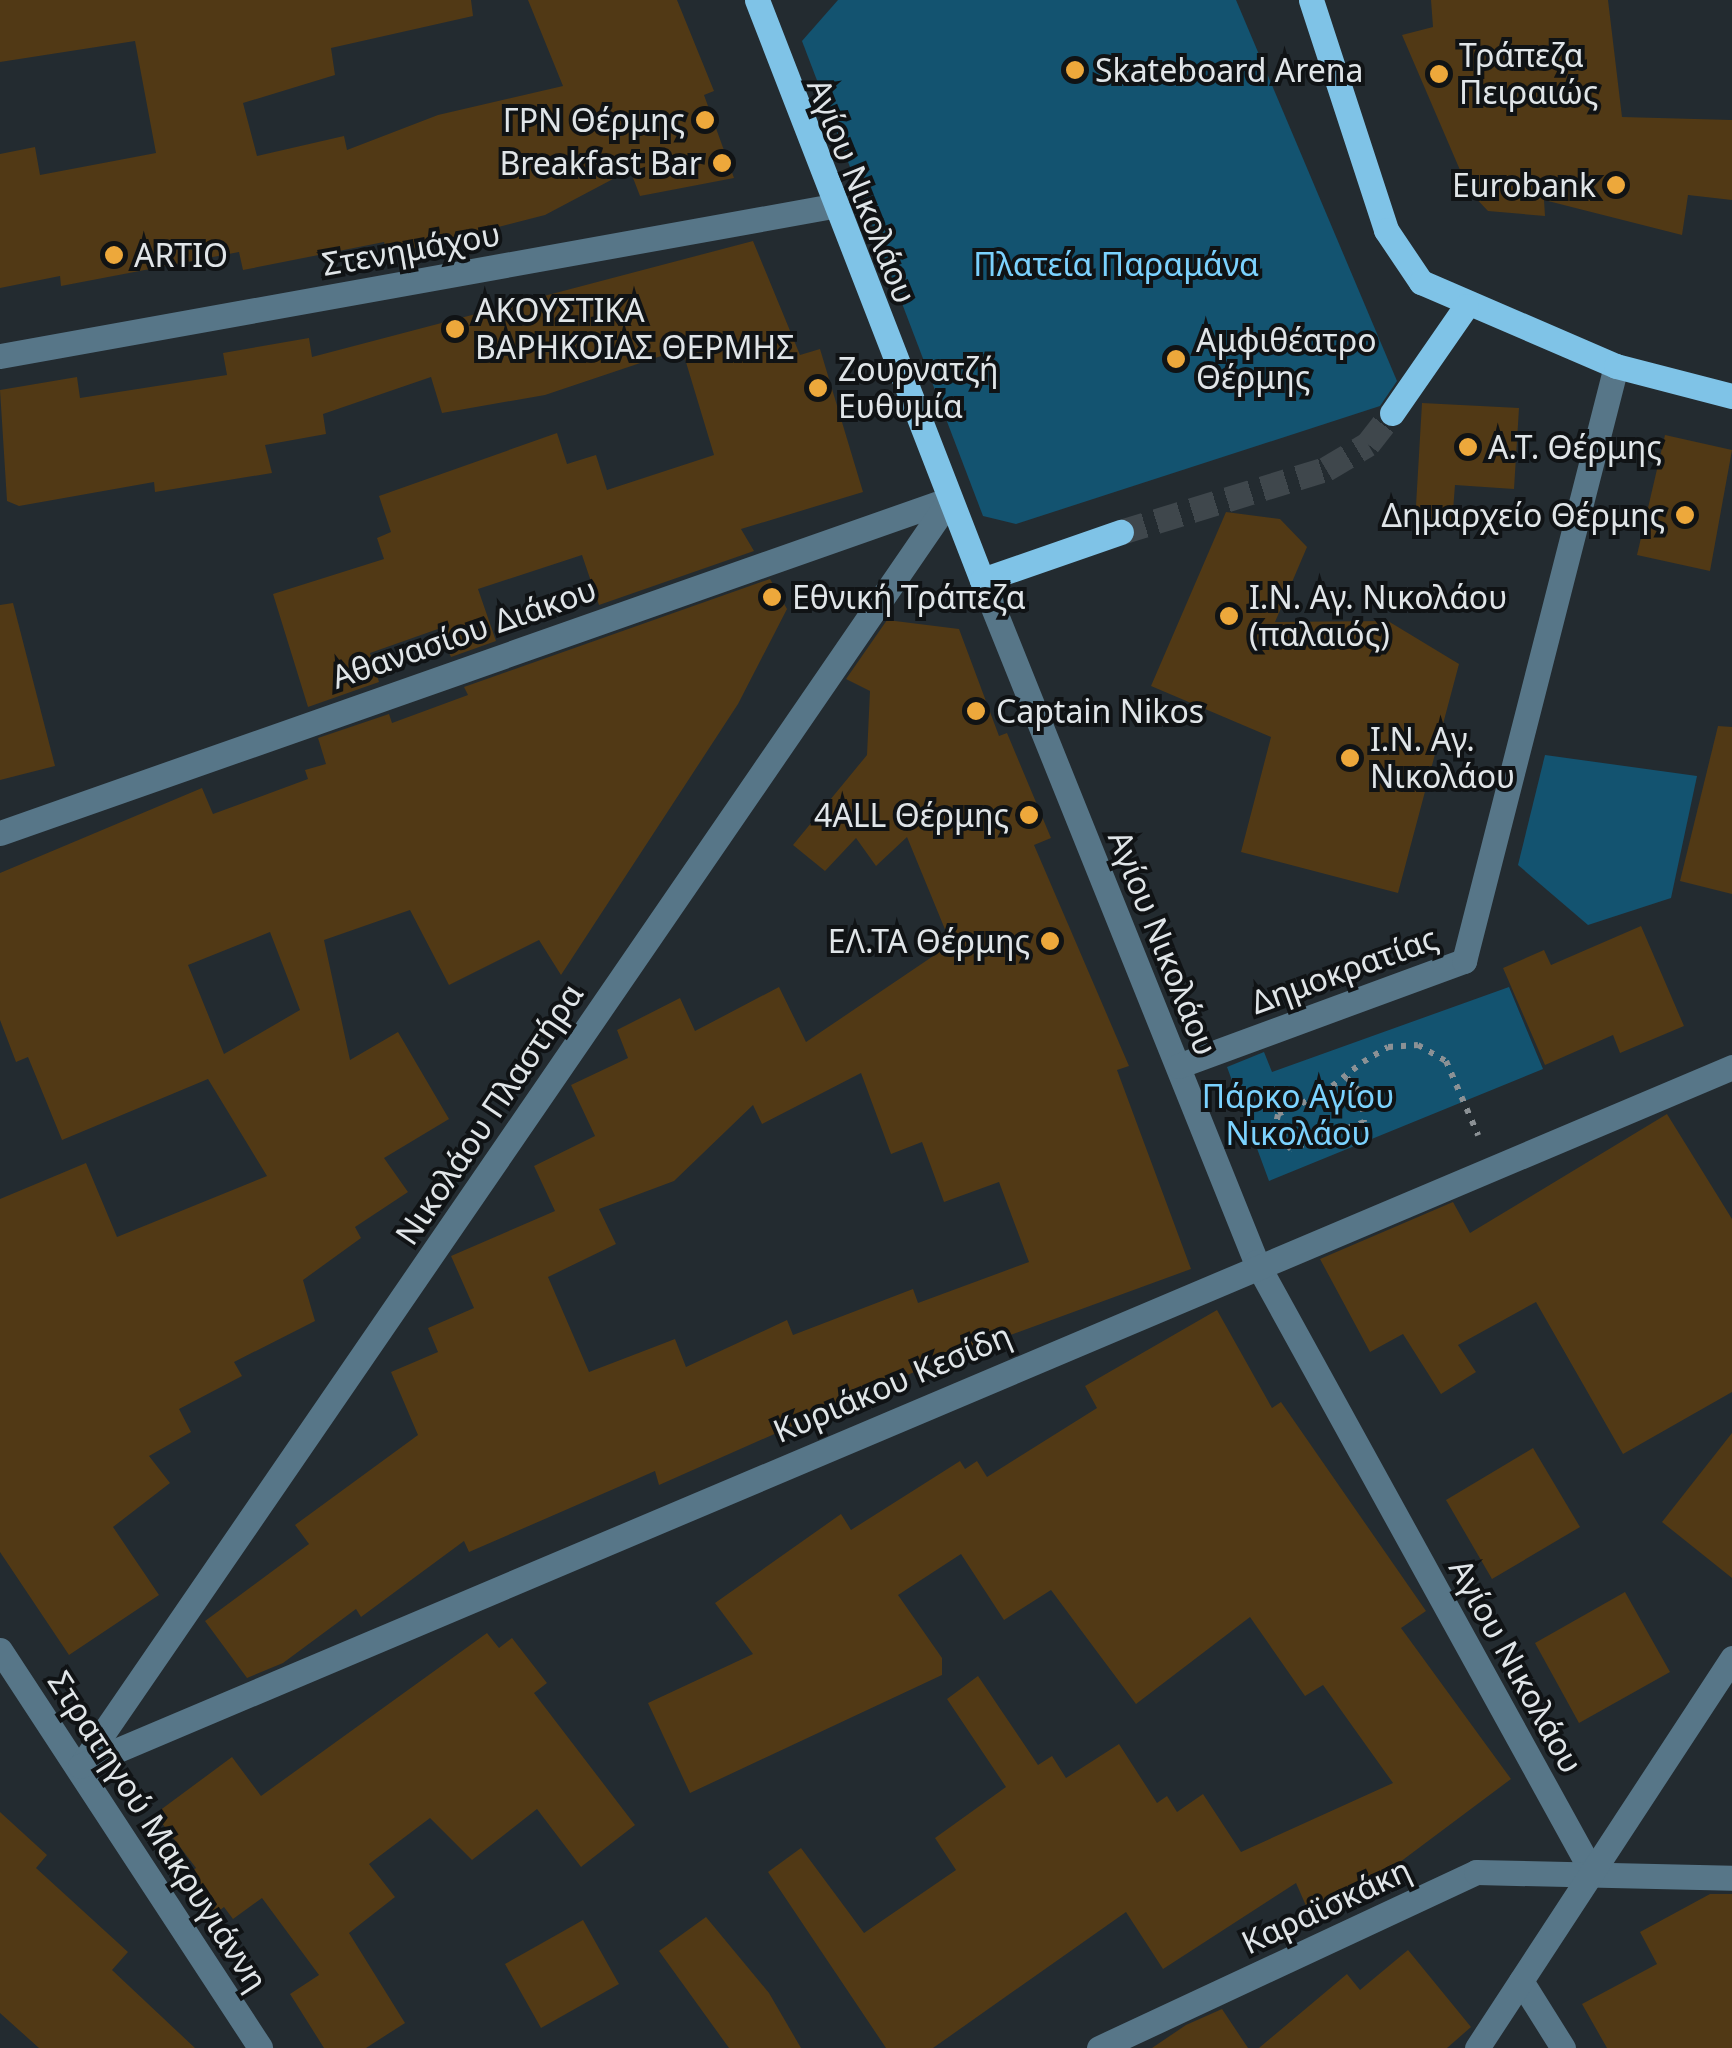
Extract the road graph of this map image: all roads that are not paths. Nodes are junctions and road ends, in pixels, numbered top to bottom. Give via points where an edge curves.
1 (757, 0) edge
2 (1311, 0) edge
3 (833, 206) junction
4 (1466, 306) junction
5 (0, 356) edge
6 (1616, 366) junction
7 (1732, 396) edge
8 (1392, 414) tunnel mouth
9 (950, 499) junction
10 (1122, 532) tunnel mouth
11 (982, 580) junction
12 (0, 833) edge
13 (1178, 1066) junction
14 (1732, 1067) edge
15 (1256, 1262) junction
16 (0, 1650) edge
17 (1732, 1658) edge
18 (80, 1766) junction
19 (1592, 1872) junction
20 (1732, 1878) edge
21 (1521, 1980) junction
22 (260, 2048) edge
23 (1099, 2048) edge
24 (1476, 2048) edge
25 (1563, 2048) edge

1 - 3 main road, Αγίου Νικολάου
2 - 4 main road via 1394,249 1421,282
3 - 5 street, Στενημάχου
3 - 9 main road, Αγίου Νικολάου
4 - 6 main road
4 - 8 main road
6 - 7 main road
6 - 13 street, Δημοκρατίας via 1464,961
9 - 11 main road, Αγίου Νικολάου
9 - 12 street, Αθανασίου Διάκου
9 - 18 street, Νικολάου Πλαστήρα
10 - 11 main road
11 - 13 street, Αγίου Νικολάου
13 - 15 street, Αγίου Νικολάου
14 - 15 street, Κυριάκου Κεσίδη
15 - 18 street, Κυριάκου Κεσίδη
15 - 19 street, Αγίου Νικολάου
16 - 18 street, Στρατηγού Μακρυγιάννη
17 - 19 street
18 - 22 street, Στρατηγού Μακρυγιάννη
19 - 20 street, Καραϊσκάκη
19 - 21 street
19 - 23 street, Καραϊσκάκη via 1476,1872
21 - 24 street
21 - 25 street

